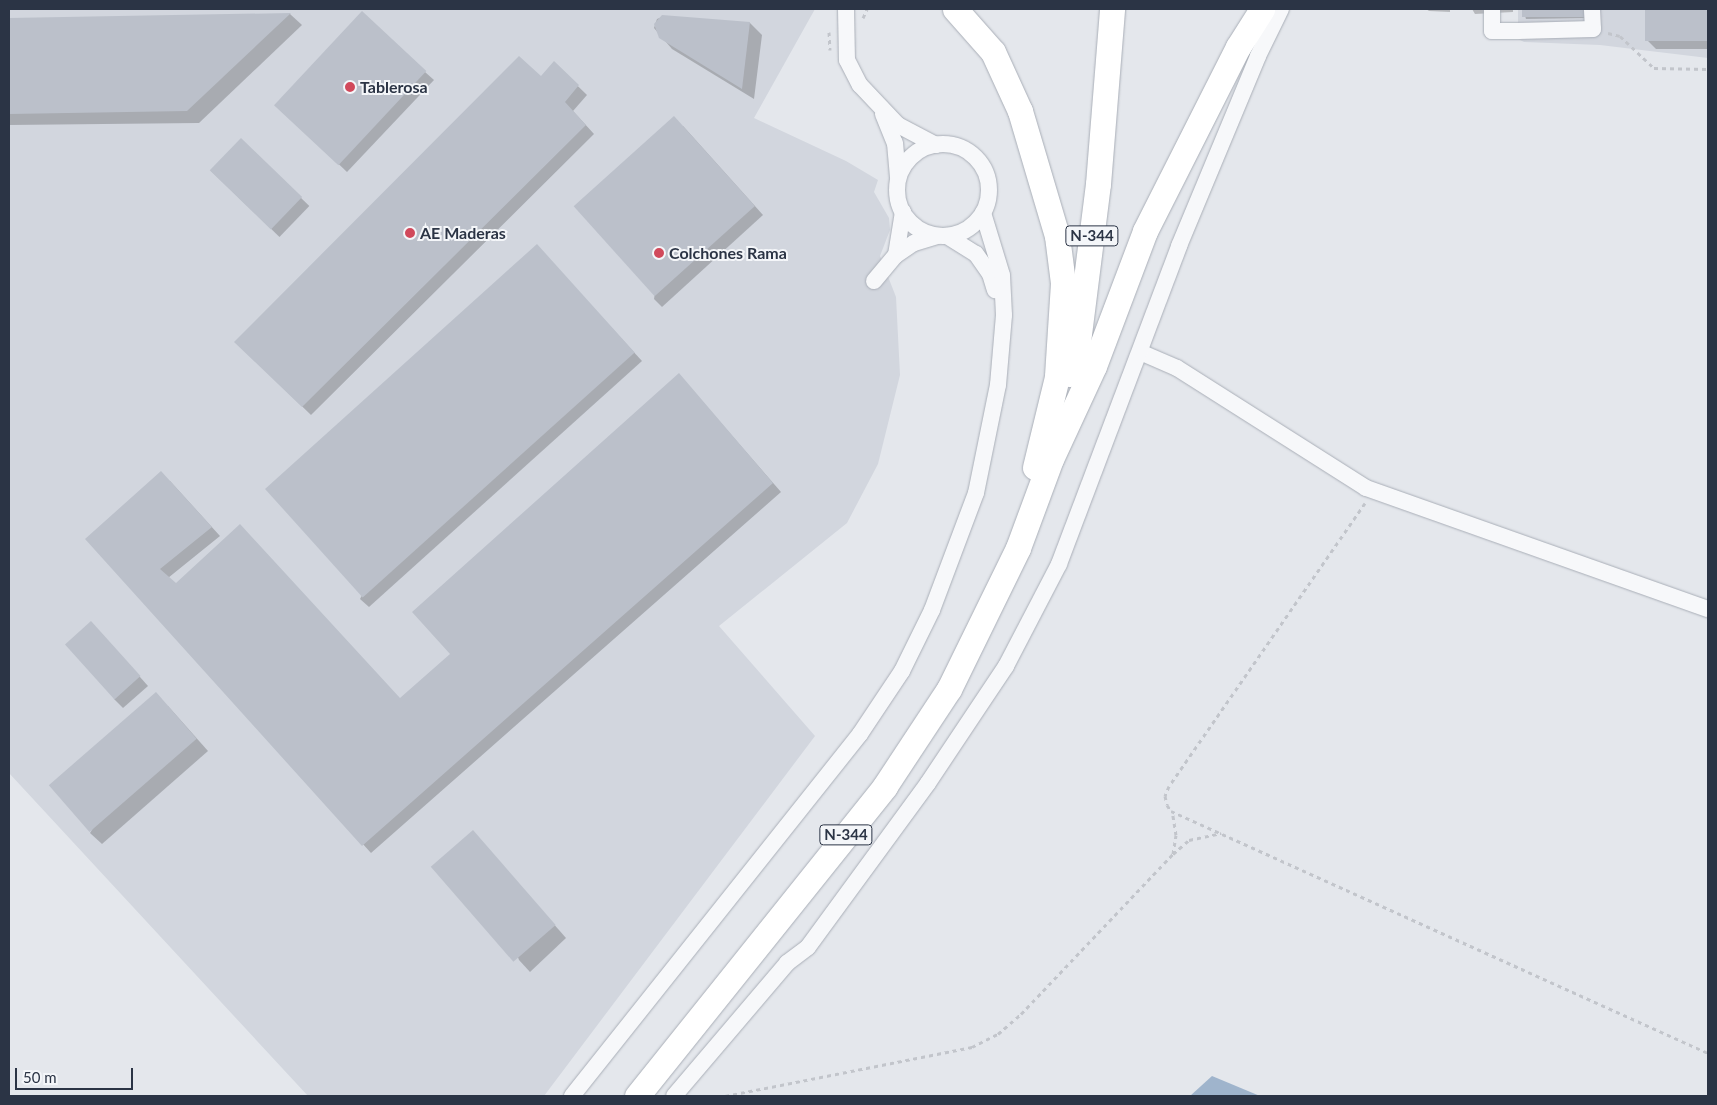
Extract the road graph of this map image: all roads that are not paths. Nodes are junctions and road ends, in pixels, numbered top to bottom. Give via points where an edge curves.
1 (851, 9) edge
2 (955, 9) edge
3 (1112, 9) edge
4 (1262, 9) edge
5 (1281, 9) edge
6 (1492, 9) edge
7 (1592, 9) edge
8 (846, 17) edge
9 (881, 109) junction
10 (936, 145) junction
11 (898, 178) junction
12 (903, 212) junction
13 (983, 213) junction
14 (942, 236) junction
15 (896, 255) junction
16 (874, 281) dead end
17 (1004, 315) junction
18 (1140, 352) junction
19 (1051, 459) junction
20 (1018, 548) junction
21 (1708, 609) edge
22 (572, 1096) edge
23 (637, 1096) edge
24 (674, 1096) edge

1 - 8 street
2 - 20 highway via 993,52 1016,102 1057,236 1063,283 1057,377 1021,517
3 - 19 highway, N-344 via 1098,184 1078,342
4 - 19 highway via 1238,47 1145,231 1094,366
5 - 18 street via 1258,56 1179,246
6 - 7 street via 1492,31 1593,29
8 - 9 street via 847,60 860,85
9 - 10 street via 910,133
9 - 11 street via 895,143
10 - 11 street via 912,156
10 - 13 street via 965,149 981,164 989,184
11 - 12 street via 897,190
12 - 14 street via 923,232
12 - 15 street
13 - 14 street via 974,224
13 - 17 street via 1002,275
14 - 15 street via 914,243
14 - 17 street via 976,254 985,267
15 - 16 street
17 - 22 street via 993,422 976,493 932,610 902,671 831,774
18 - 21 street via 1177,368 1374,490
18 - 24 street via 1059,564 1006,666 928,783 808,947 788,963
19 - 20 highway, N-344
20 - 23 highway, N-344 via 953,681 886,786

